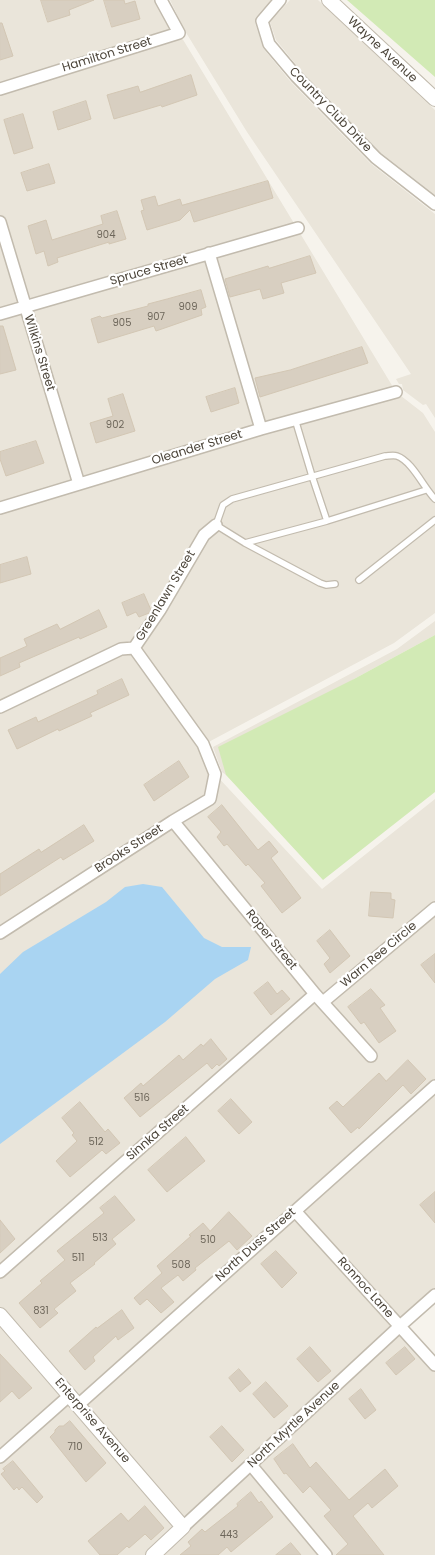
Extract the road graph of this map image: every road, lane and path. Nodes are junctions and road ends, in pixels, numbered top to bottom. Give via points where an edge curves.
1 (161, 0) edge
2 (280, 0) edge
3 (329, 0) edge
4 (0, 88) edge
5 (435, 99) edge
6 (435, 204) edge
7 (0, 222) edge
8 (298, 228) dead end
9 (209, 253) junction
10 (25, 306) junction
11 (0, 314) edge
12 (396, 392) dead end
13 (295, 419) junction
14 (261, 429) junction
15 (312, 476) junction
16 (79, 484) junction
17 (426, 490) junction
18 (435, 499) edge
19 (0, 508) edge
20 (435, 520) edge
21 (327, 521) junction
22 (216, 524) junction
23 (245, 543) junction
24 (360, 580) dead end
25 (335, 584) dead end
26 (134, 648) junction
27 (0, 707) edge
28 (173, 821) junction
29 (435, 908) edge
30 (0, 933) edge
31 (319, 998) junction
32 (371, 1056) dead end
33 (435, 1086) edge
34 (295, 1210) junction
35 (0, 1272) edge
36 (435, 1295) edge
37 (4, 1323) edge
38 (400, 1326) junction
39 (435, 1365) edge
40 (74, 1400) junction
41 (0, 1457) edge
42 (251, 1465) junction
43 (183, 1527) junction
44 (153, 1555) edge
45 (326, 1555) edge

1 - 4 street, Hamilton Street via 179,33
2 - 6 street, Country Club Drive via 262,21 269,44 376,158
3 - 5 street, Wayne Avenue
7 - 10 street, Wilkins Street
8 - 9 street, Spruce Street
9 - 10 street, Spruce Street
9 - 14 street
10 - 11 street, Spruce Street
10 - 16 street, Wilkins Street
12 - 13 street, Oleander Street
13 - 14 street, Oleander Street
13 - 15 lane
14 - 16 street, Oleander Street
15 - 17 lane via 385,456 397,456 410,466
15 - 21 lane
15 - 22 lane via 232,499 223,505
16 - 19 street, Oleander Street
17 - 18 lane
17 - 21 lane
20 - 24 lane
21 - 23 lane
22 - 23 lane
22 - 26 street, Greenlawn Street via 204,534
23 - 25 lane via 320,583
26 - 27 street, Greenlawn Street via 121,649
26 - 28 street, Brooks Street via 203,744 215,774 210,799
28 - 30 street, Brooks Street
28 - 31 street, Roper Street
29 - 31 street, Warn Ree Circle
31 - 32 street, Roper Street
31 - 35 street, Sinnka Street
33 - 34 street, North Duss Street
34 - 38 street, Ronnoc Lane
34 - 40 street, North Duss Street
36 - 38 street, North Myrtle Avenue
37 - 40 street, Enterprise Avenue
38 - 39 street, Ronnoc Lane
38 - 42 street, North Myrtle Avenue
40 - 41 street, North Duss Street
40 - 43 street, Enterprise Avenue
42 - 43 street, North Myrtle Avenue
42 - 45 street
43 - 44 street, North Myrtle Avenue

